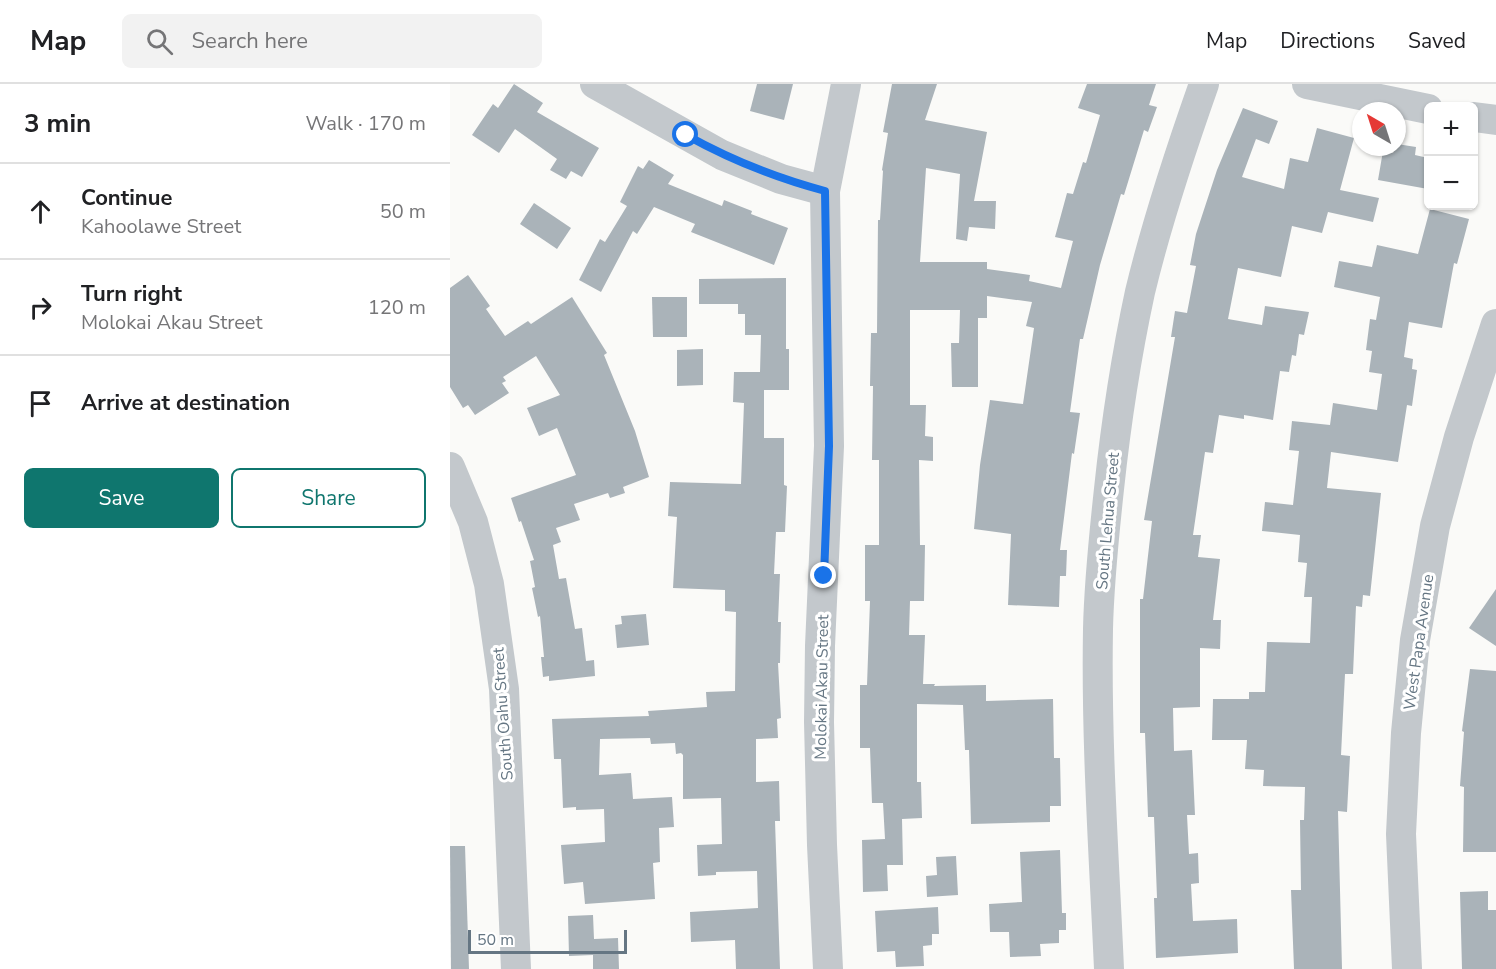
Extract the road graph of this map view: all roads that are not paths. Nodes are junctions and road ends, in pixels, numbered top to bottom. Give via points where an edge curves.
1 (596, 84) edge
2 (846, 84) edge
3 (1204, 84) edge
4 (1306, 84) edge
5 (1424, 108) edge
6 (1478, 118) edge
7 (1496, 120) edge
8 (825, 191) junction
9 (1496, 324) edge
10 (450, 467) edge
11 (516, 969) edge
12 (828, 969) edge
13 (1109, 969) edge
14 (1407, 969) edge

1 - 8 street via 722,155 781,179
2 - 8 street, Molokai Akau Street
3 - 13 street, South Lehua Street via 1141,290 1126,366 1104,528 1098,628
4 - 5 street
6 - 7 street
8 - 12 street, Molokai Akau Street via 829,446 819,722
9 - 14 street, West Papa Avenue via 1434,526 1415,640 1401,834
10 - 11 street, South Oahu Street via 473,522 489,584 504,689

